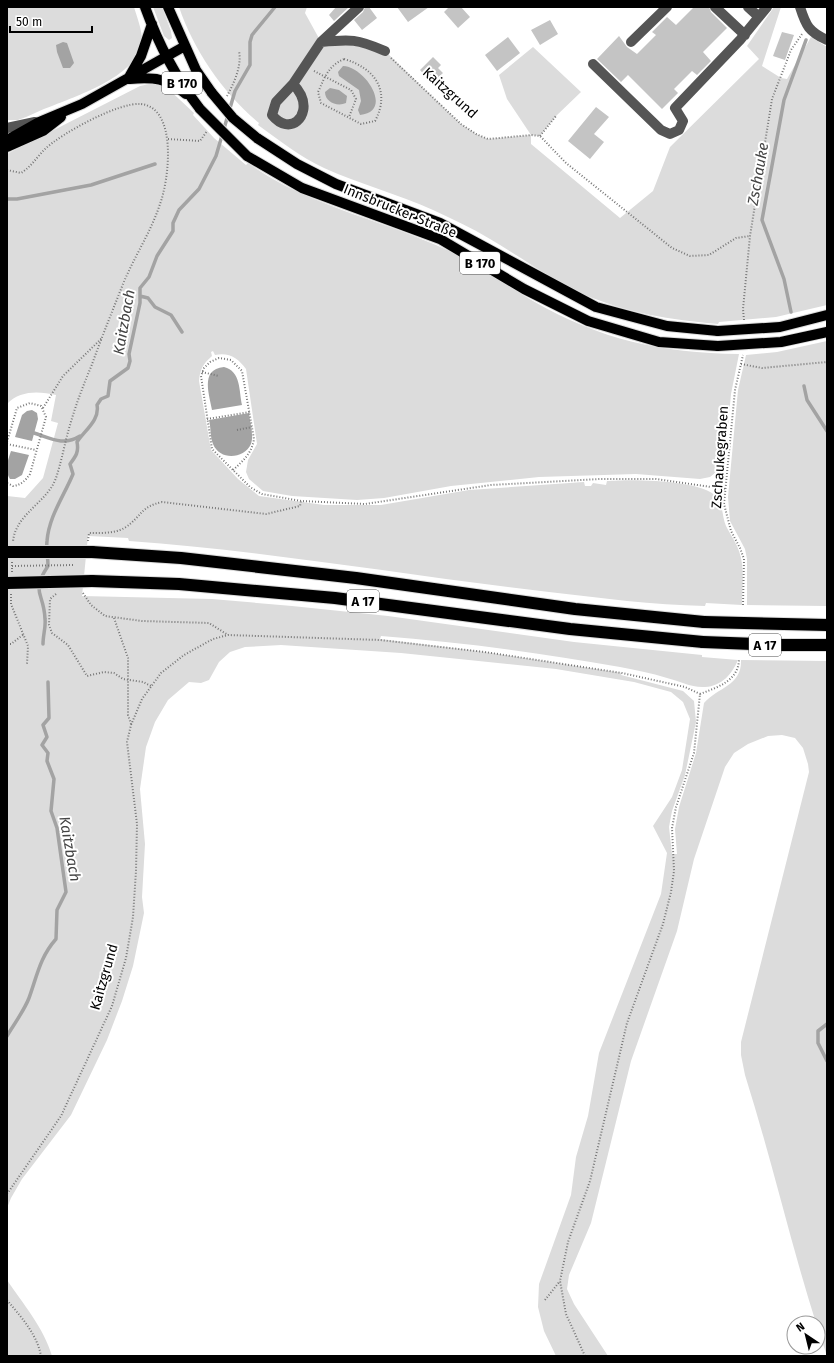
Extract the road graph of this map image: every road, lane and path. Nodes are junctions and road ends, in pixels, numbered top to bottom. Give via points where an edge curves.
1 (146, 7) edge
2 (168, 7) edge
3 (359, 7) edge
4 (667, 7) edge
5 (715, 7) edge
6 (748, 7) edge
7 (767, 7) edge
8 (800, 7) edge
9 (758, 17) junction
10 (152, 24) junction
11 (806, 26) junction
12 (745, 35) junction
13 (827, 40) edge
14 (321, 42) junction
15 (631, 42) dead end
16 (185, 46) junction
17 (385, 51) joint
18 (167, 57) junction
19 (593, 64) dead end
20 (317, 73) dead end
21 (325, 76) junction
22 (128, 79) junction
23 (293, 84) dead end
24 (193, 100) junction
25 (70, 110) junction
26 (556, 116) dead end
27 (348, 117) junction
28 (39, 122) junction
29 (7, 128) edge
30 (540, 136) junction
31 (7, 140) edge
32 (7, 147) edge
33 (7, 170) edge
34 (750, 236) junction
35 (827, 315) edge
36 (744, 320) dead end
37 (827, 332) edge
38 (103, 337) junction
39 (743, 355) dead end
40 (827, 362) edge
41 (741, 364) junction
42 (202, 372) junction
43 (218, 376) dead end
44 (42, 408) junction
45 (250, 412) junction
46 (207, 419) junction
47 (252, 427) junction
48 (237, 430) dead end
49 (7, 443) edge
50 (36, 450) junction
51 (233, 470) junction
52 (7, 483) edge
53 (725, 489) junction
54 (302, 501) junction
55 (89, 533) dead end
56 (11, 551) edge
57 (74, 565) dead end
58 (12, 566) junction
59 (10, 582) edge
60 (82, 591) dead end
61 (50, 599) dead end
62 (743, 605) dead end
63 (114, 618) junction
64 (827, 625) edge
65 (24, 634) junction
66 (228, 635) junction
67 (7, 644) edge
68 (827, 644) edge
69 (739, 660) dead end
70 (27, 664) dead end
71 (129, 681) junction
72 (151, 686) junction
73 (700, 694) junction
74 (131, 725) junction
75 (7, 1194) edge
76 (560, 1281) junction
77 (7, 1300) edge
78 (545, 1300) dead end
79 (41, 1356) edge
80 (585, 1356) edge

1 - 10 main road, Innsbrucker Straße / B 170
2 - 16 main road, Innsbrucker Straße / B 170
3 - 14 street
4 - 15 street
5 - 12 street
6 - 9 street
7 - 9 street
8 - 11 street
9 - 12 street
10 - 18 main road, Innsbrucker Straße / B 170
10 - 22 main road via 141,56
11 - 13 street via 815,35
11 - 34 path via 791,50 772,99
12 - 19 street via 675,108 683,121 679,130 670,134 661,130
14 - 17 street via 363,41
14 - 23 street
16 - 18 main road
16 - 35 main road, Innsbrucker Straße / B 170, bridge via 196,70 233,118 257,138 297,164 336,184 440,223 596,307 667,326 718,331 780,327
17 - 30 path, Kaitzgrund via 461,124 476,134 488,139
18 - 22 main road
18 - 24 main road, Innsbrucker Straße / B 170
20 - 21 path
21 - 27 path via 318,92 321,103
21 - 27 path via 351,90 356,100
21 - 27 path via 334,63 344,59 359,63 374,76 381,92 381,110 375,121 361,124
22 - 24 main road via 163,80
22 - 25 main road
24 - 37 main road, Innsbrucker Straße / B 170, bridge via 247,156 302,188 440,239 524,289 588,321 659,342 718,346 781,342
25 - 28 main road
25 - 32 main road via 43,131
26 - 30 path
28 - 29 street
28 - 31 main road
30 - 34 path via 566,163 672,248 690,256 708,255 736,238
33 - 38 path via 21,173 27,170 59,138 123,107 134,104 148,105 157,112 163,122 168,139 161,203 123,284
34 - 36 path
38 - 44 path via 63,376
38 - 56 path via 69,430 56,479 47,493 19,523
39 - 41 path, Zschaukegraben
40 - 41 path via 762,368
41 - 53 path, Zschaukegraben via 735,390
42 - 43 path
42 - 45 path via 207,364 219,358 237,364 244,377
42 - 46 path
44 - 49 path via 38,404 30,403 17,408
44 - 50 path via 46,417
45 - 46 path
45 - 47 path
46 - 51 path via 212,449
47 - 48 path
47 - 51 path via 254,439 251,451
49 - 50 path
50 - 52 path via 26,480 12,486
51 - 54 path via 256,491
53 - 54 path via 656,479 600,479 491,486 365,504
53 - 62 path, Zschaukegraben via 726,519 744,559
54 - 55 path via 300,506 266,514 162,502 149,505 125,527 110,533
56 - 58 path
56 - 64 highway, A 17, bridge via 92,552 181,558 356,578 575,609 704,622
57 - 58 path
58 - 59 path
59 - 65 path via 11,604
59 - 68 highway, A 17, bridge via 179,584 335,598 570,629 703,642
60 - 63 path via 91,605 105,616
61 - 71 path via 49,625 52,633 68,645 87,676 104,672 114,673
63 - 66 path via 209,623
63 - 71 path via 128,658
65 - 67 path via 11,644
65 - 70 path via 28,646
66 - 72 path via 213,639 184,655 161,673
66 - 73 path via 380,640 486,652 622,672 685,687
69 - 73 path via 739,668 731,679
71 - 72 path via 143,682
71 - 74 path via 128,715
72 - 74 path via 142,699
73 - 76 path via 694,753 676,807 672,828 674,871 671,892 663,924 627,1023 590,1181 568,1242
74 - 75 path, Kaitzgrund via 127,742 136,832 136,871 133,917 126,958 112,1006 62,1116
76 - 78 path
76 - 80 path via 566,1314
77 - 79 path via 39,1343

